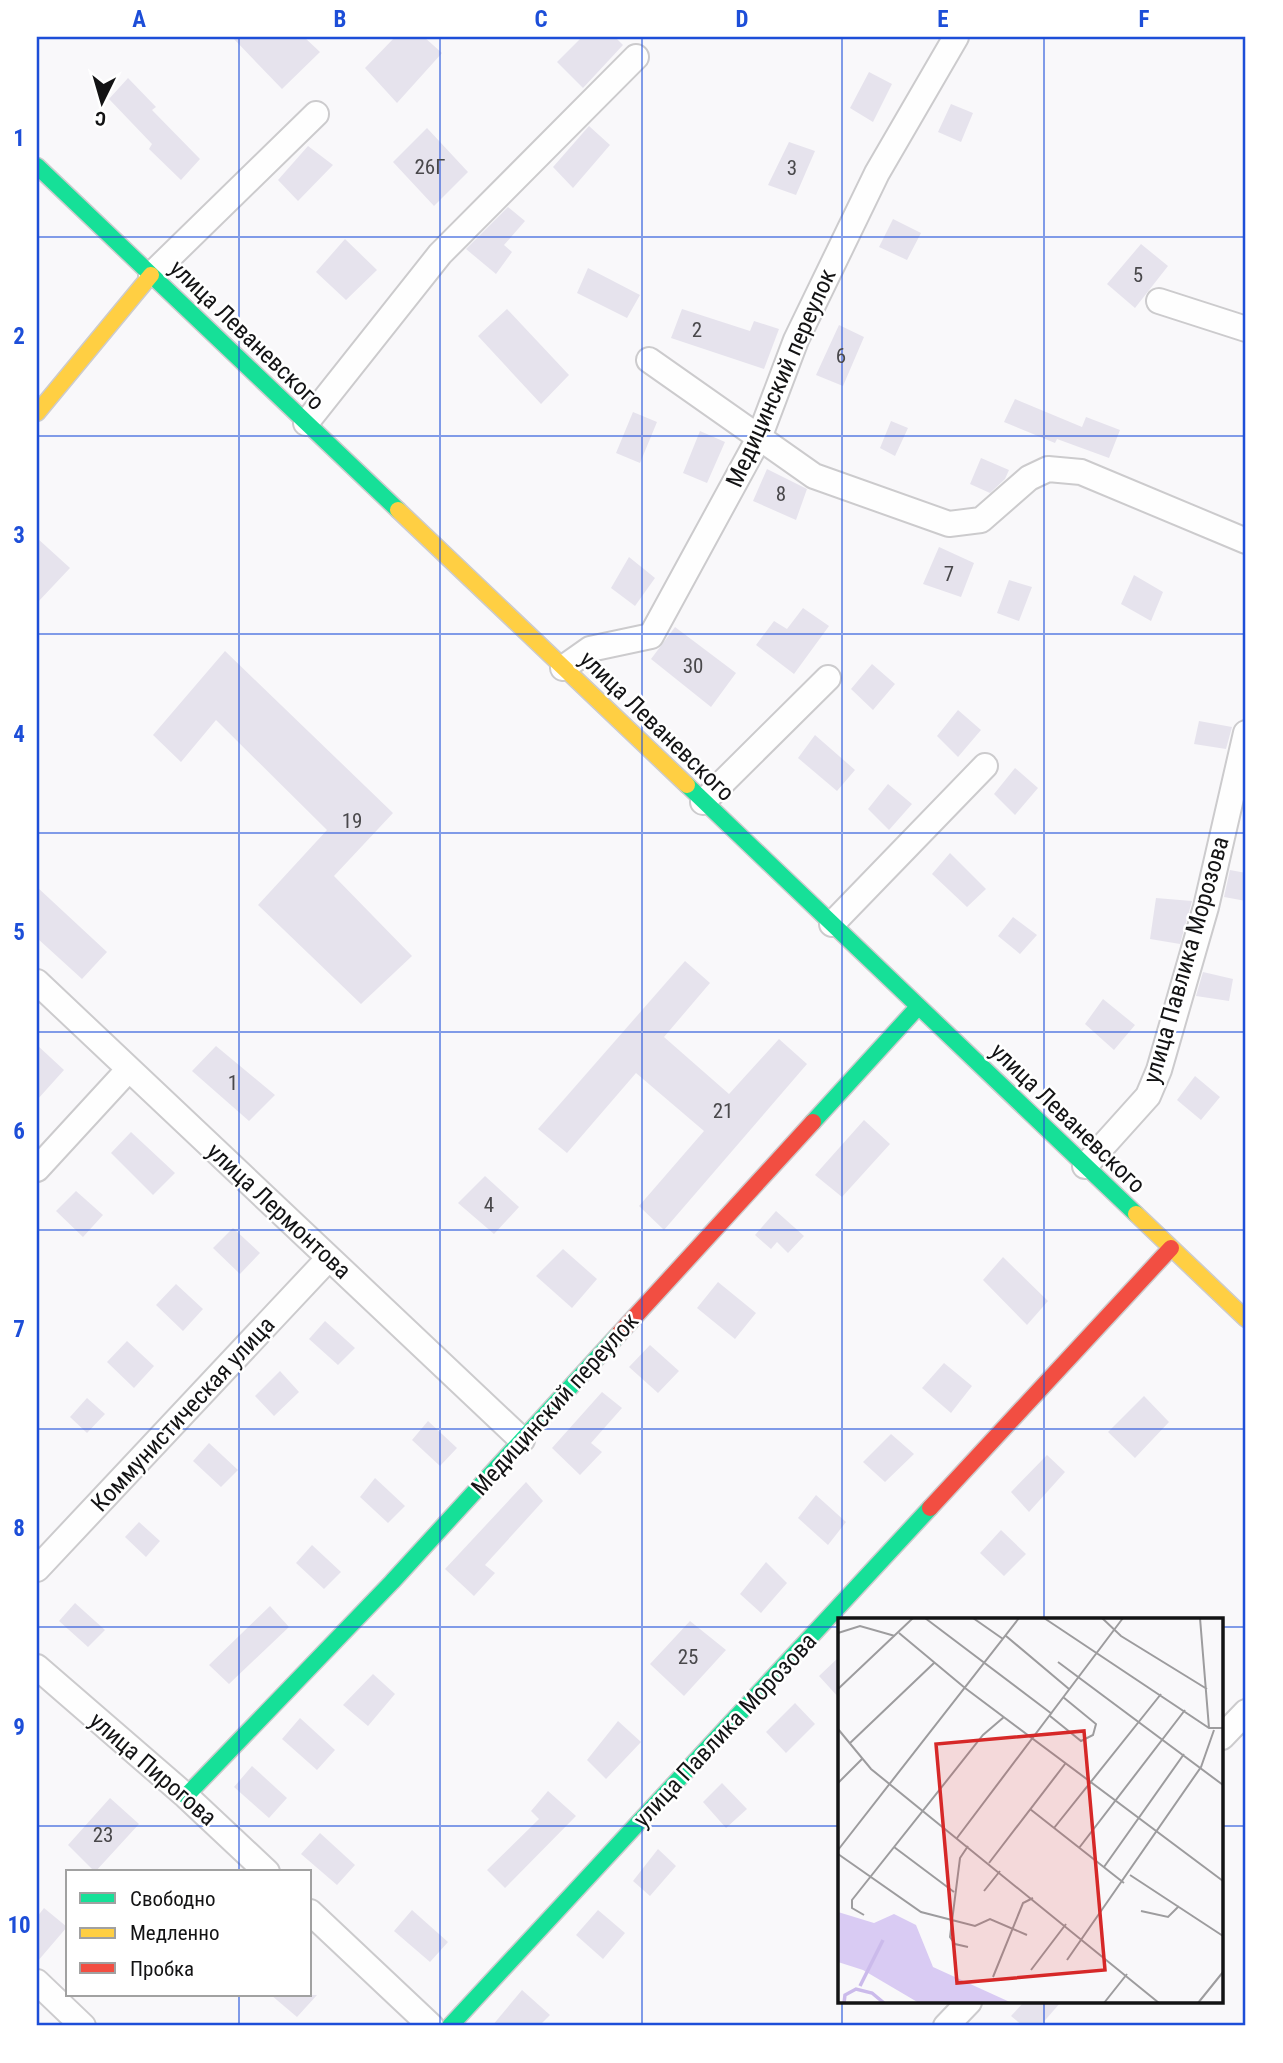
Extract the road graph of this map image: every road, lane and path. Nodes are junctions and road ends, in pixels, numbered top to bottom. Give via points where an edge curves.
1 (957, 37) edge
2 (636, 57) dead end
3 (316, 114) dead end
4 (37, 166) edge
5 (151, 275) junction
6 (1159, 300) dead end
7 (1246, 329) edge
8 (649, 360) dead end
9 (37, 413) edge
10 (306, 423) junction
11 (759, 438) junction
12 (1246, 541) edge
13 (563, 668) junction
14 (828, 678) dead end
15 (1246, 733) edge
16 (985, 766) dead end
17 (1240, 786) edge
18 (703, 802) junction
19 (832, 925) junction
20 (37, 982) edge
21 (918, 1007) junction
22 (129, 1069) junction
23 (1085, 1166) junction
24 (37, 1169) edge
25 (1171, 1248) junction
26 (329, 1258) junction
27 (1246, 1320) edge
28 (522, 1440) junction
29 (37, 1569) edge
30 (37, 1667) edge
31 (1246, 1712) edge
32 (1224, 1735) edge
33 (186, 1796) junction
34 (265, 1870) edge
35 (312, 1914) edge
36 (37, 1982) edge
37 (967, 2004) edge
38 (83, 2026) edge
39 (431, 2026) edge
40 (450, 2026) edge
41 (946, 2026) edge

1 - 11 street, Медицинский переулок via 877,173 796,340
2 - 10 street via 440,254
3 - 5 street
4 - 5 street, улица Леваневского
5 - 9 street
5 - 10 street, улица Леваневского
6 - 7 street
8 - 11 street
10 - 13 street, улица Леваневского
11 - 12 street via 814,476 949,524 981,520 1029,478 1048,468 1081,472
11 - 13 street, Медицинский переулок via 651,636 590,649
13 - 18 street, улица Леваневского
14 - 18 street
15 - 17 street, улица Павлика Морозова
16 - 19 street
17 - 23 street, улица Павлика Морозова via 1159,1070 1148,1096
18 - 19 street, улица Леваневского
19 - 21 street, улица Леваневского
20 - 22 street, улица Лермонтова
21 - 23 street, улица Леваневского
21 - 28 street, Медицинский переулок
22 - 24 street
22 - 26 street, улица Лермонтова
23 - 25 street, улица Леваневского
25 - 27 street, улица Леваневского
25 - 40 street, улица Павлика Морозова
26 - 28 street, улица Лермонтова
26 - 29 street, Коммунистическая улица
28 - 33 street, Медицинский переулок
30 - 33 street, улица Пирогова
31 - 32 street
33 - 34 street, улица Пирогова
35 - 39 street
36 - 38 street
37 - 41 street

